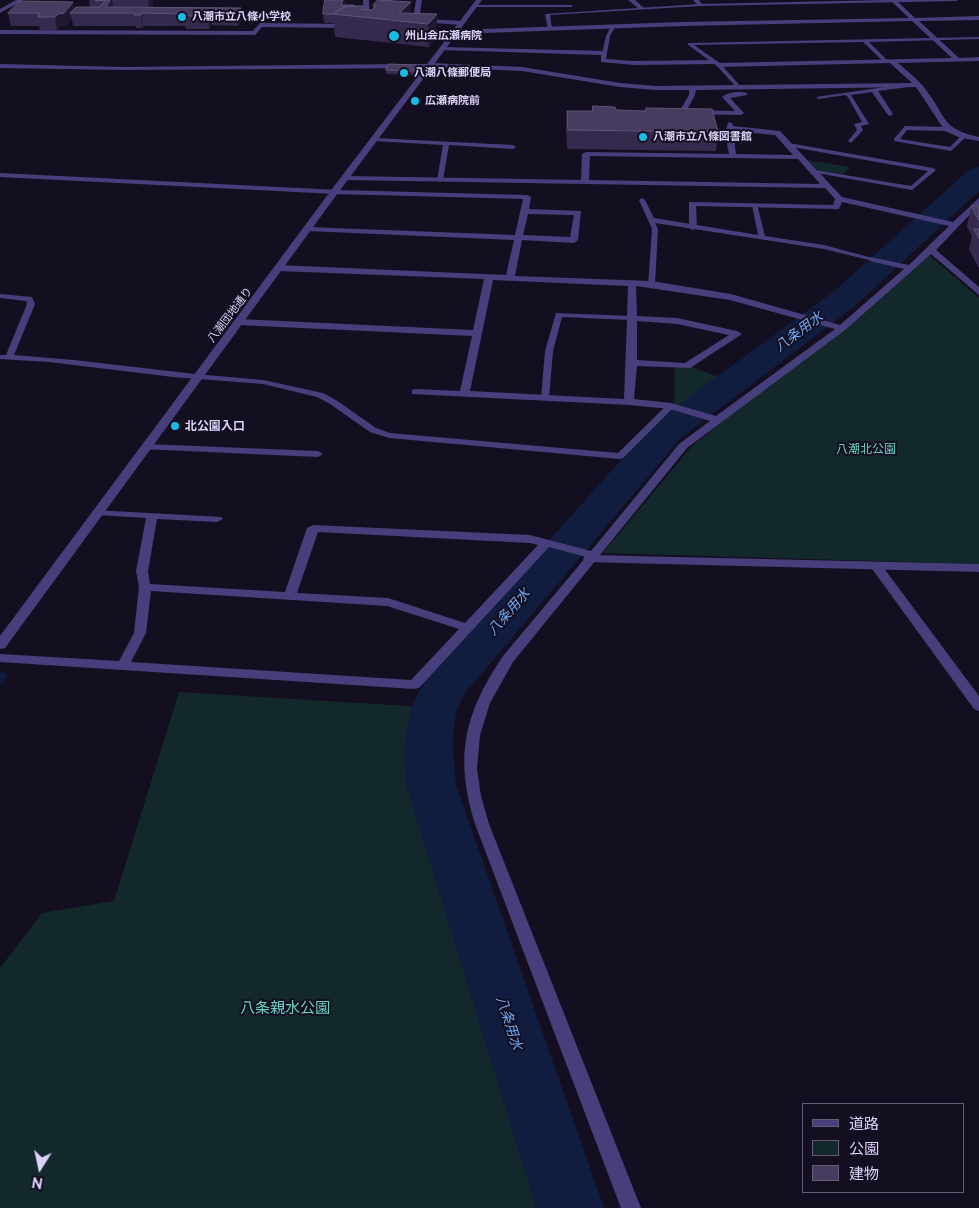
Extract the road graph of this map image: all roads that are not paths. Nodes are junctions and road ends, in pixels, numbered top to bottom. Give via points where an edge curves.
1 (20, 0) edge
2 (366, 0) edge
3 (419, 0) edge
4 (956, 0) edge
5 (632, 1) edge
6 (893, 1) edge
7 (477, 3) edge
8 (625, 3) dead end
9 (698, 3) edge
10 (581, 5) dead end
11 (641, 8) junction
12 (0, 11) edge
13 (979, 18) edge
14 (406, 20) edge
15 (416, 20) junction
16 (916, 20) junction
17 (462, 24) junction
18 (613, 27) junction
19 (550, 29) junction
20 (0, 32) edge
21 (456, 32) junction
22 (936, 38) junction
23 (979, 38) edge
24 (864, 40) junction
25 (442, 49) junction
26 (604, 52) junction
27 (957, 59) junction
28 (979, 59) edge
29 (889, 61) junction
30 (717, 63) junction
31 (430, 65) junction
32 (0, 66) edge
33 (914, 85) junction
34 (693, 87) junction
35 (738, 87) junction
36 (873, 90) junction
37 (847, 94) junction
38 (819, 97) dead end
39 (890, 114) dead end
40 (948, 129) junction
41 (964, 136) junction
42 (979, 139) edge
43 (374, 140) junction
44 (851, 141) dead end
45 (446, 144) junction
46 (788, 145) junction
47 (513, 147) dead end
48 (733, 156) junction
49 (799, 157) junction
50 (811, 170) junction
51 (0, 175) edge
52 (346, 178) junction
53 (440, 180) junction
54 (585, 182) junction
55 (826, 186) junction
56 (335, 192) junction
57 (839, 199) junction
58 (642, 200) dead end
59 (979, 200) edge
60 (754, 205) junction
61 (525, 212) junction
62 (651, 220) junction
63 (972, 222) edge
64 (952, 223) junction
65 (693, 228) junction
66 (308, 229) junction
67 (762, 237) junction
68 (518, 238) junction
69 (931, 250) junction
70 (873, 259) joint
71 (904, 266) junction
72 (278, 268) junction
73 (489, 277) junction
74 (510, 278) junction
75 (632, 283) junction
76 (651, 284) junction
77 (979, 292) edge
78 (0, 296) edge
79 (630, 318) junction
80 (238, 322) junction
81 (836, 326) junction
82 (476, 332) junction
83 (0, 357) edge
84 (9, 357) junction
85 (632, 363) junction
86 (197, 377) junction
87 (416, 392) dead end
88 (464, 395) junction
89 (545, 398) junction
90 (629, 402) junction
91 (671, 406) junction
92 (717, 420) junction
93 (146, 447) junction
94 (318, 454) dead end
95 (98, 512) junction
96 (152, 515) junction
97 (217, 519) dead end
98 (551, 543) junction
99 (591, 557) junction
100 (876, 566) junction
101 (979, 568) edge
102 (145, 587) junction
103 (290, 596) junction
104 (468, 628) junction
105 (0, 644) edge
106 (0, 658) edge
107 (123, 666) junction
108 (979, 706) edge
109 (631, 1208) edge

1 - 12 street
2 - 20 street via 369,20 346,26 260,25 255,33
3 - 15 street
4 - 6 lane
5 - 8 lane
5 - 11 street
6 - 9 lane
6 - 16 street
7 - 10 lane
7 - 17 street, 八潮団地通り
9 - 11 lane
11 - 19 lane via 547,14
13 - 16 street
14 - 15 street
15 - 17 street
16 - 18 street
16 - 22 street
17 - 21 street, 八潮団地通り
18 - 19 street
18 - 26 lane
19 - 21 street
21 - 25 street, 八潮団地通り
22 - 23 lane
22 - 24 lane
22 - 27 street
24 - 29 lane
24 - 30 lane via 689,44
25 - 26 street
25 - 31 street, 八潮団地通り
26 - 30 street via 603,61
27 - 28 street
27 - 29 street
29 - 30 street
29 - 33 street
30 - 35 lane
31 - 32 lane via 161,67 132,70
31 - 34 street via 522,69 655,88
31 - 43 street, 八潮団地通り
33 - 35 street
33 - 36 lane
33 - 40 street via 923,90
34 - 35 street
34 - 35 street via 682,112 741,113 725,97 746,94
36 - 37 lane
36 - 39 lane
37 - 38 lane
37 - 44 lane via 866,124 857,124 860,130
40 - 41 street
40 - 41 lane via 905,128 896,140 951,149
41 - 42 street
43 - 45 lane
43 - 52 street, 八潮団地通り
45 - 47 lane
45 - 53 lane
46 - 48 street via 777,133 730,126
46 - 49 street
46 - 50 lane via 933,170 912,188
48 - 49 street
48 - 54 street via 586,154
49 - 50 street
50 - 55 street
51 - 56 street
52 - 53 street
52 - 56 street, 八潮団地通り
53 - 54 street
54 - 55 street
55 - 57 street
56 - 61 street via 527,197
56 - 66 street, 八潮団地通り
57 - 60 street via 836,207
57 - 64 street
58 - 62 lane
59 - 64 street
60 - 65 street via 692,204
60 - 67 lane
61 - 68 street
61 - 68 street via 578,214 574,240
62 - 65 lane
62 - 76 lane via 655,229
63 - 64 street
64 - 69 street
65 - 67 lane
66 - 68 street
66 - 72 street, 八潮団地通り
67 - 70 lane
68 - 74 street
69 - 71 street
69 - 77 street
70 - 71 street
71 - 81 street
72 - 73 street
72 - 80 street, 八潮団地通り
73 - 74 street
73 - 82 street
74 - 75 street
75 - 76 street
75 - 79 street
76 - 81 street via 731,297
78 - 84 lane via 28,299 31,304
79 - 85 street
79 - 85 street via 677,321 737,334 687,366
79 - 89 lane via 560,315 549,351
80 - 82 street
80 - 86 street, 八潮団地通り
81 - 92 street
82 - 88 street
83 - 84 lane
84 - 86 lane
85 - 90 street
86 - 91 lane via 263,382 320,395 373,430 389,435 620,456
86 - 93 street, 八潮団地通り
87 - 88 street
88 - 89 street
89 - 90 street
90 - 91 street
91 - 92 street
92 - 99 street via 683,446
93 - 94 street
93 - 95 street, 八潮団地通り
95 - 96 street
95 - 105 street, 八潮団地通り
96 - 97 street
96 - 102 street via 142,571
98 - 99 street
98 - 103 street via 530,539 313,528
98 - 104 street
99 - 100 street
99 - 109 street via 491,682 478,715 470,751 472,785 482,824
100 - 101 street
100 - 108 street
102 - 103 street
102 - 107 street via 140,633
103 - 104 street via 388,602
104 - 107 street via 414,685
106 - 107 street

